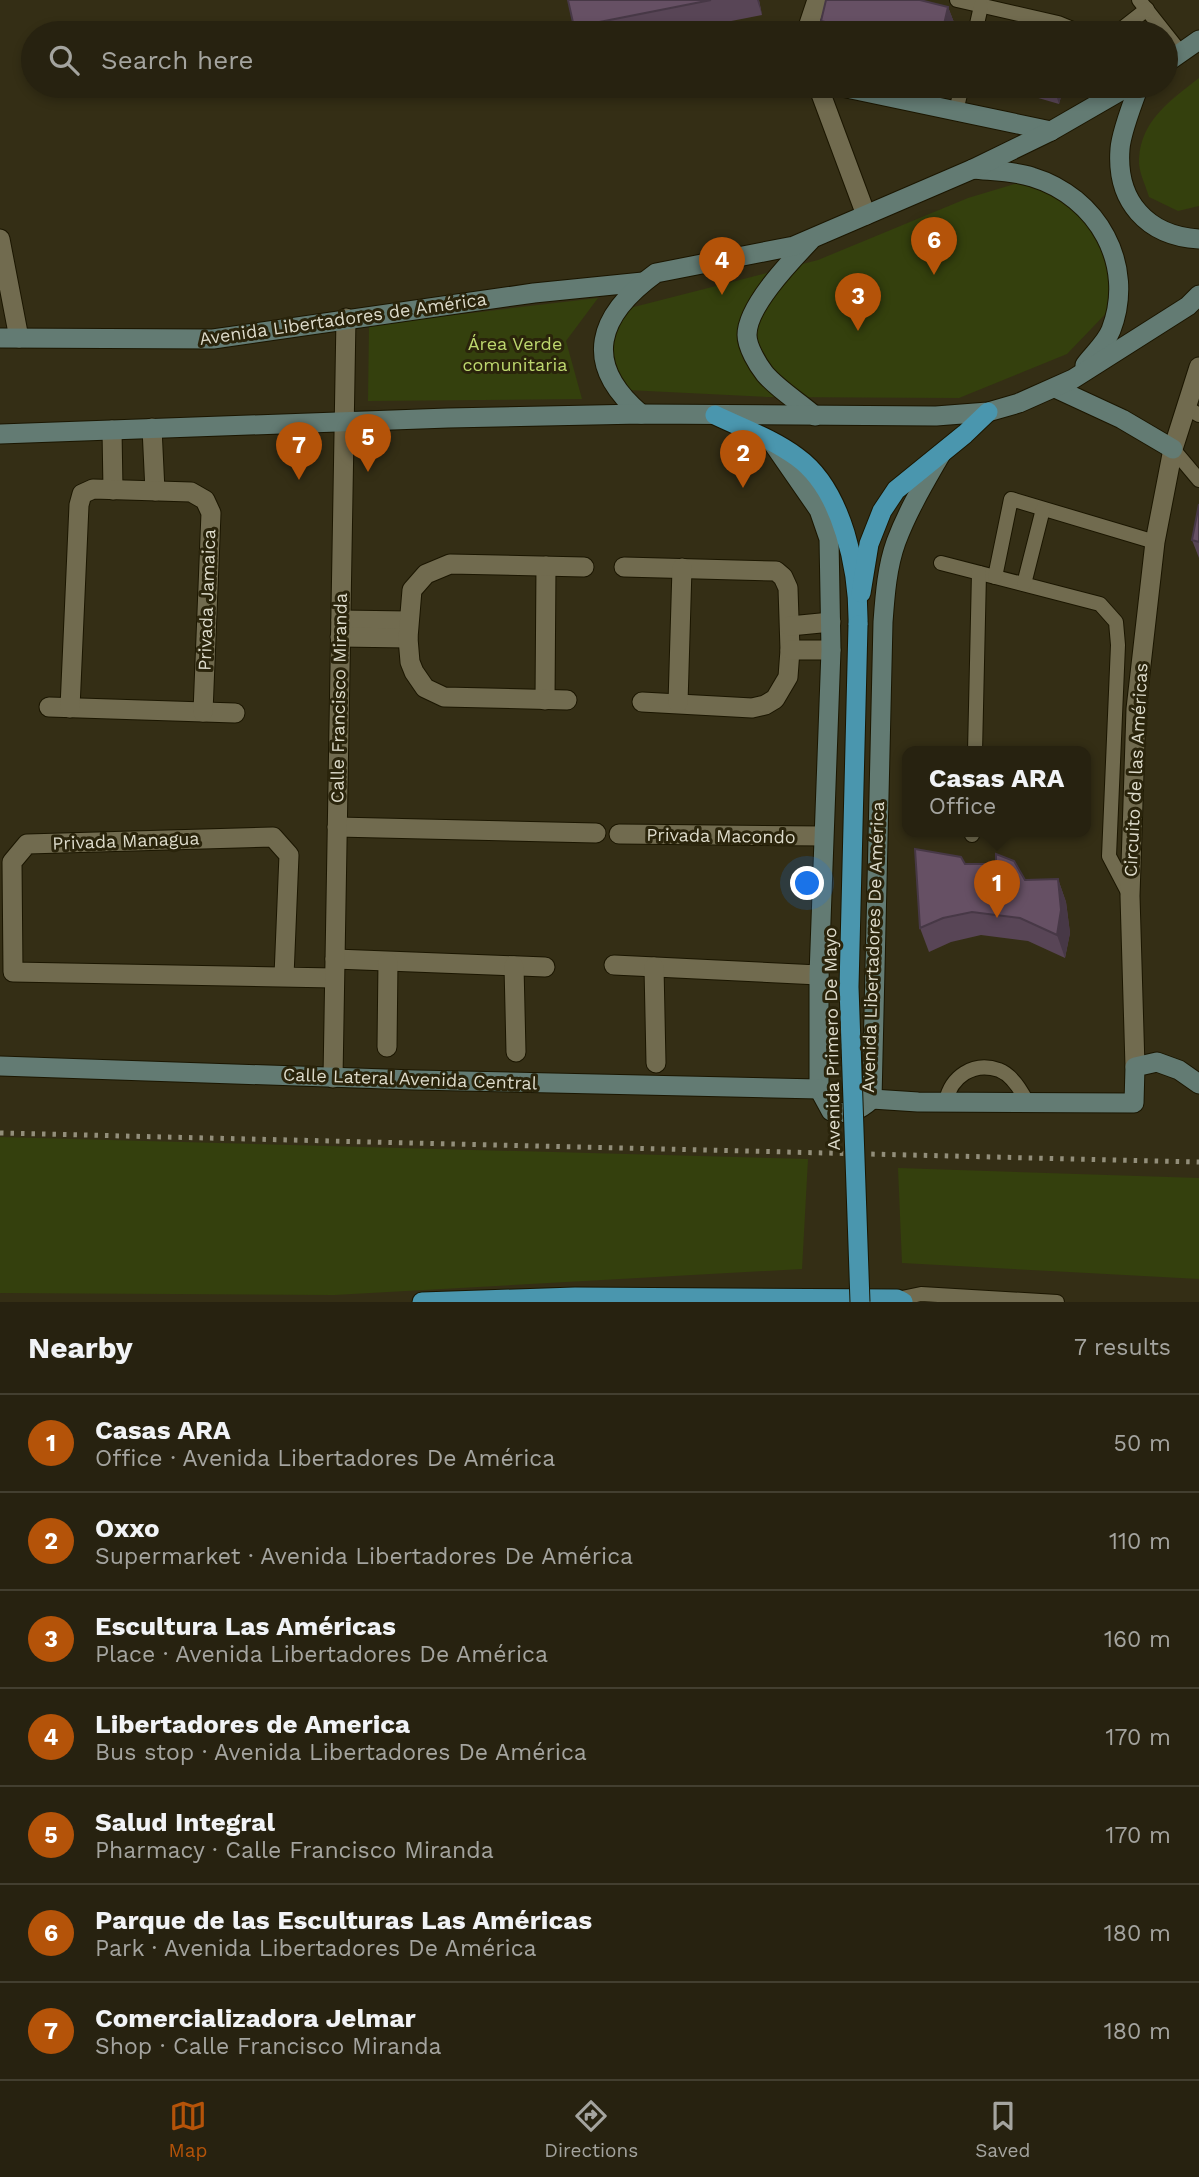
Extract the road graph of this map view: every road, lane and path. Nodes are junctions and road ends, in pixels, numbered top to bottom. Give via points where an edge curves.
1 (817, 0) edge
2 (957, 0) edge
3 (1143, 5) edge
4 (981, 6) junction
5 (810, 21) edge
6 (978, 21) edge
7 (1049, 21) edge
8 (1128, 21) edge
9 (1152, 21) edge
10 (1199, 40) edge
11 (1178, 55) edge
12 (822, 98) edge
13 (894, 98) edge
14 (959, 98) edge
15 (1108, 98) edge
16 (1135, 98) edge
17 (956, 111) junction
18 (1051, 131) junction
19 (973, 169) junction
20 (866, 215) junction
21 (813, 238) junction
22 (0, 239) edge
23 (1199, 239) edge
24 (643, 282) junction
25 (1199, 295) edge
26 (346, 318) junction
27 (10, 338) edge
28 (1199, 368) edge
29 (1073, 379) junction
30 (1055, 388) junction
31 (1193, 411) edge
32 (988, 412) junction
33 (641, 414) junction
34 (715, 415) junction
35 (816, 416) junction
36 (344, 421) junction
37 (152, 428) junction
38 (112, 430) junction
39 (0, 434) edge
40 (772, 442) junction
41 (1173, 449) junction
42 (942, 453) junction
43 (1199, 480) edge
44 (113, 490) junction
45 (155, 491) junction
46 (1043, 509) junction
47 (1155, 542) junction
48 (942, 563) dead end
49 (546, 566) junction
50 (584, 567) dead end
51 (624, 567) dead end
52 (682, 568) junction
53 (979, 573) junction
54 (995, 577) junction
55 (1024, 584) junction
56 (858, 616) junction
57 (831, 622) junction
58 (790, 626) junction
59 (341, 629) junction
60 (408, 630) junction
61 (790, 650) junction
62 (831, 650) junction
63 (545, 700) junction
64 (567, 700) dead end
65 (642, 702) dead end
66 (678, 703) junction
67 (49, 707) dead end
68 (70, 708) junction
69 (203, 712) junction
70 (235, 713) dead end
71 (975, 746) edge
72 (337, 827) junction
73 (596, 833) dead end
74 (619, 834) dead end
75 (823, 836) junction
76 (1130, 897) junction
77 (388, 962) junction
78 (614, 965) dead end
79 (514, 966) junction
80 (545, 967) dead end
81 (654, 967) junction
82 (335, 968) junction
83 (819, 975) junction
84 (284, 976) junction
85 (387, 1047) dead end
86 (516, 1052) dead end
87 (656, 1063) dead end
88 (0, 1066) edge
89 (1135, 1067) junction
90 (333, 1078) junction
91 (1199, 1084) edge
92 (819, 1089) junction
93 (872, 1099) junction
94 (946, 1101) junction
95 (1027, 1102) junction
96 (900, 1301) edge
97 (422, 1302) edge
98 (860, 1302) edge
99 (1058, 1302) edge

1 - 5 street
2 - 4 lane
3 - 8 lane
3 - 9 lane
4 - 6 lane
4 - 7 lane
10 - 11 main road
12 - 20 street
13 - 17 main road
14 - 17 lane
15 - 18 main road
16 - 23 main road via 1120,146 1121,181 1135,210 1160,230
17 - 18 main road
18 - 19 main road
19 - 20 main road
19 - 29 main road via 1031,176 1055,187 1085,208 1108,237 1117,266 1118,304 1110,333
20 - 21 main road
21 - 24 main road via 794,246 656,273
21 - 35 main road via 776,278 747,334 750,349 765,373
22 - 27 street
24 - 26 main road, Avenida Libertadores de América
24 - 33 main road via 607,327 602,347 604,368 614,386
25 - 29 main road
26 - 27 main road, Avenida Libertadores de América via 212,339
26 - 36 street, Calle Francisco Miranda
28 - 31 street, Circuito de las Américas
29 - 30 main road
30 - 32 main road
30 - 41 main road
31 - 41 street, Circuito de las Américas
32 - 35 main road
32 - 42 highway, Avenida Primero De Mayo
33 - 34 main road
33 - 36 main road
34 - 35 main road
34 - 40 highway, Avenida Primero De Mayo
36 - 37 main road
36 - 59 street, Calle Francisco Miranda
37 - 38 main road
37 - 45 street
38 - 39 main road
38 - 44 street
40 - 56 highway, Avenida Primero De Mayo via 799,458 824,485 839,514 848,542
40 - 57 main road via 819,510 829,539
41 - 43 lane
41 - 47 street, Circuito de las Américas
42 - 56 highway, Avenida Primero De Mayo via 896,490 882,511 869,544
42 - 93 main road, Avenida Libertadores De América via 911,506 895,544 887,581
44 - 45 street, Privada Jamaica
44 - 68 street, Privada Jamaica via 93,489 82,494 79,505
45 - 69 street, Privada Jamaica via 191,492 205,500 211,513
46 - 47 lane
46 - 54 lane via 1011,499
46 - 55 lane
47 - 76 street, Circuito de las Américas via 1136,709
48 - 53 lane
49 - 50 street
49 - 60 street via 450,564 432,570 412,590
49 - 63 street
51 - 52 street
52 - 58 street via 775,571 789,588
52 - 66 street
53 - 54 lane
53 - 71 lane
54 - 55 lane
55 - 76 lane via 1100,604 1116,622 1109,856
56 - 98 highway, Avenida Primero De Mayo, bridge via 849,986
57 - 58 street
57 - 62 main road
58 - 61 street
59 - 60 street
59 - 72 street, Calle Francisco Miranda
60 - 63 street via 414,672 433,693
61 - 62 street
61 - 66 street via 788,677 775,699 765,705
62 - 75 main road
63 - 64 street
65 - 66 street
67 - 68 street
68 - 69 street
69 - 70 street
72 - 73 street
72 - 82 street, Calle Francisco Miranda
74 - 75 street, Privada Macondo
75 - 83 main road
76 - 89 street, Circuito de las Américas
77 - 79 street, Privada Managua
77 - 82 street, Privada Managua
77 - 85 street
78 - 81 street
79 - 80 street, Privada Managua
79 - 86 street
81 - 83 street
81 - 87 street
82 - 84 street, Privada Managua
82 - 90 street, Calle Francisco Miranda
83 - 92 main road
84 - 84 street, Privada Managua via 13,972 12,862 27,844 273,837 289,855
88 - 90 main road, Calle Lateral Avenida Central
89 - 91 main road via 1157,1062 1180,1070
89 - 95 main road via 1134,1103
90 - 92 main road, Calle Lateral Avenida Central
92 - 93 main road, Avenida Libertadores De América via 831,1111 842,1114 854,1112
93 - 94 main road
94 - 95 main road
94 - 95 lane via 948,1089 961,1073 980,1067 1000,1070 1018,1085
96 - 97 highway via 575,1297
96 - 99 lane via 921,1294

